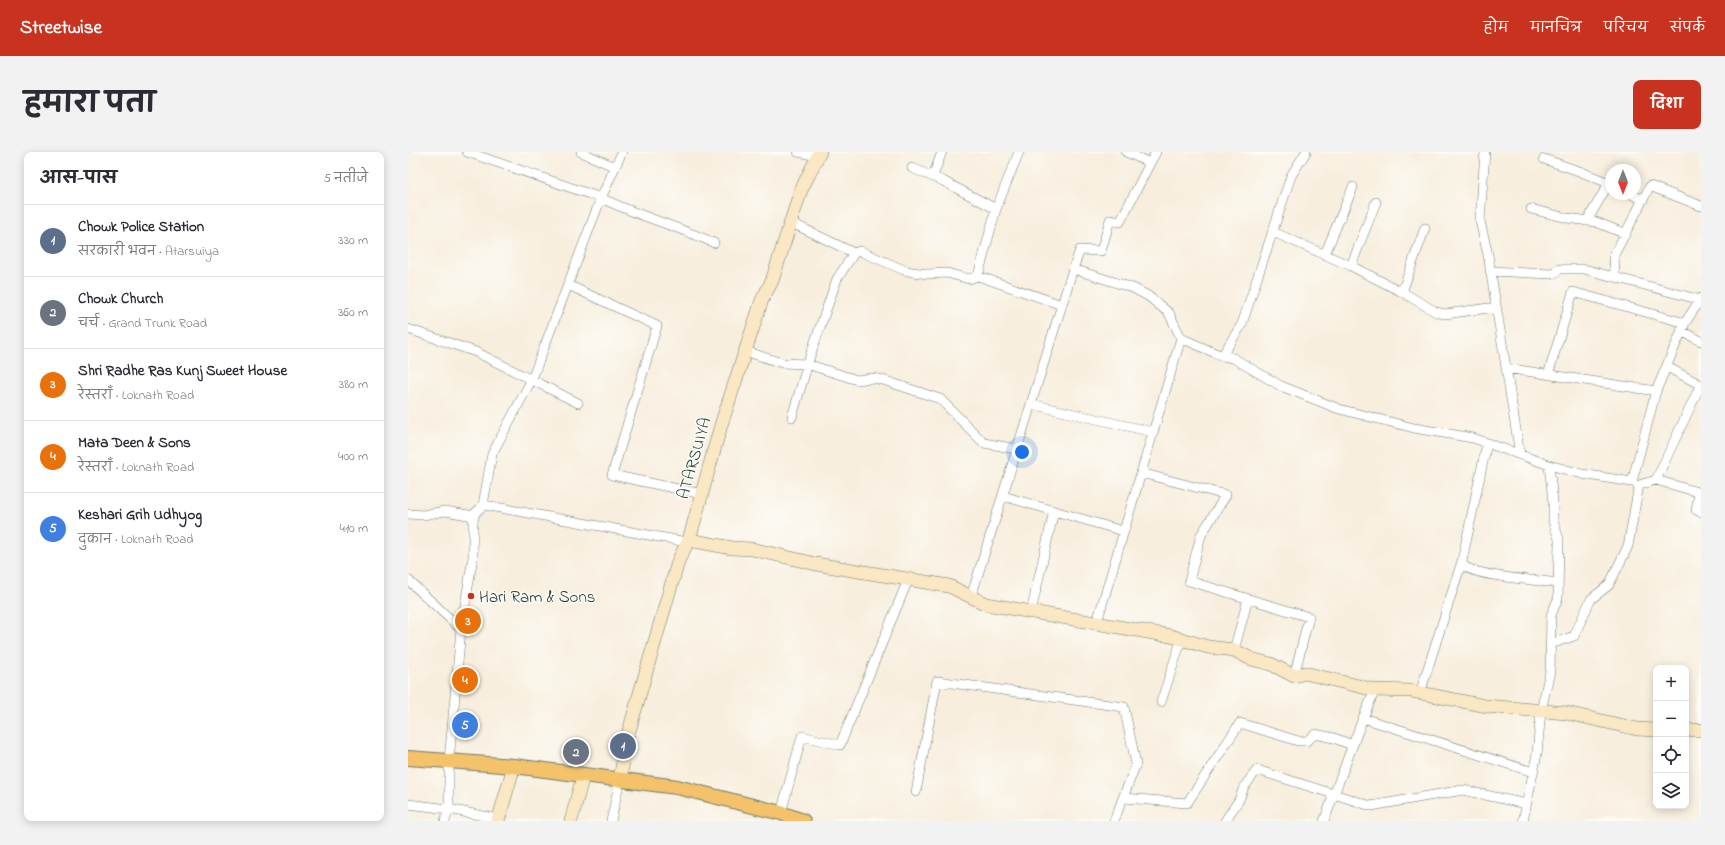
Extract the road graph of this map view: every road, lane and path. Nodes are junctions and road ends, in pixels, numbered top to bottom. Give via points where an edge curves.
1 (467, 152) edge
2 (581, 152) edge
3 (622, 152) edge
4 (798, 152) edge
5 (942, 152) edge
6 (1019, 152) edge
7 (1126, 152) edge
8 (1156, 152) edge
9 (1306, 152) edge
10 (1485, 152) edge
11 (819, 154) edge
12 (1544, 159) dead end
13 (1150, 163) junction
14 (615, 167) junction
15 (912, 168) dead end
16 (932, 176) junction
17 (1605, 182) edge
18 (1353, 186) dead end
19 (1605, 192) edge
20 (601, 198) junction
21 (1643, 200) joint
22 (1376, 202) dead end
23 (1701, 206) edge
24 (996, 209) junction
25 (1530, 209) dead end
26 (1587, 221) junction
27 (790, 222) junction
28 (1425, 228) dead end
29 (1273, 232) junction
30 (1626, 234) junction
31 (714, 243) dead end
32 (854, 253) junction
33 (1325, 254) junction
34 (1351, 266) junction
35 (1073, 269) junction
36 (1490, 271) junction
37 (978, 276) junction
38 (1615, 277) junction
39 (568, 285) junction
40 (1402, 292) junction
41 (1701, 299) edge
42 (1062, 305) junction
43 (1496, 307) junction
44 (1683, 327) junction
45 (408, 328) edge
46 (1181, 338) junction
47 (1701, 342) edge
48 (745, 351) junction
49 (1222, 356) junction
50 (807, 364) junction
51 (1666, 367) junction
52 (1506, 368) junction
53 (1548, 375) junction
54 (532, 379) junction
55 (1701, 385) edge
56 (1656, 391) junction
57 (578, 403) dead end
58 (1031, 404) junction
59 (792, 418) dead end
60 (1153, 432) junction
61 (1487, 443) junction
62 (1017, 449) junction
63 (1520, 455) junction
64 (1549, 465) junction
65 (1140, 473) junction
66 (1656, 480) junction
67 (1700, 493) edge
68 (702, 494) junction
69 (1003, 496) junction
70 (483, 505) junction
71 (1054, 511) junction
72 (1701, 512) edge
73 (408, 514) edge
74 (473, 518) junction
75 (1123, 531) junction
76 (688, 541) junction
77 (1462, 561) junction
78 (908, 580) junction
79 (408, 581) edge
80 (1558, 583) junction
81 (972, 597) junction
82 (1248, 599) junction
83 (1031, 612) junction
84 (1097, 622) junction
85 (461, 629) junction
86 (1182, 638) junction
87 (1551, 644) junction
88 (1234, 650) junction
89 (1294, 676) junction
90 (1375, 690) junction
91 (1420, 693) junction
92 (1161, 702) dead end
93 (1541, 711) junction
94 (1362, 718) junction
95 (1653, 730) edge
96 (1689, 730) edge
97 (1701, 730) edge
98 (1352, 745) junction
99 (408, 758) edge
100 (449, 761) junction
101 (514, 766) junction
102 (1533, 772) junction
103 (583, 776) junction
104 (620, 779) junction
105 (916, 792) dead end
106 (1333, 796) junction
107 (1124, 798) junction
108 (408, 804) edge
109 (1526, 804) junction
110 (449, 809) junction
111 (781, 813) junction
112 (498, 820) edge
113 (445, 821) edge
114 (571, 821) edge
115 (611, 821) edge
116 (802, 821) edge
117 (1114, 821) edge
118 (1225, 821) edge
119 (1324, 821) edge
120 (1523, 821) edge

1 - 20 street
2 - 14 street
3 - 14 street
4 - 11 street
5 - 16 street
6 - 24 street
7 - 13 street
8 - 13 street
9 - 29 street via 1291,176
10 - 36 street via 1480,221
11 - 27 street, ATARSUIYA via 801,190
12 - 17 street
13 - 35 street via 1120,222 1110,220 1100,252 1080,250
14 - 20 street
15 - 16 street
16 - 24 street
18 - 33 street
19 - 26 street
20 - 31 street
20 - 39 street
21 - 23 street via 1650,186
21 - 30 street
22 - 34 street
24 - 37 street
25 - 26 street
26 - 30 street
27 - 32 street
27 - 48 street, ATARSUIYA via 772,281 762,300
28 - 40 street
29 - 33 street
29 - 49 street via 1242,324
30 - 38 street via 1614,255
32 - 37 street via 860,251 912,272 947,273 969,278
32 - 50 street via 837,278
33 - 34 street
34 - 40 street
35 - 42 street
35 - 46 street via 1133,288 1148,296 1169,313
36 - 38 street via 1553,274 1560,269 1584,269
36 - 43 street
37 - 42 street
38 - 41 street
39 - 54 street
39 - 68 street via 657,326 612,475
40 - 43 street via 1436,312 1445,314
41 - 44 street
42 - 58 street
43 - 52 street
44 - 47 street
44 - 51 street
44 - 53 street via 1573,292
45 - 54 street via 476,352
46 - 49 street
46 - 60 street
48 - 50 street via 782,363
48 - 68 street, ATARSUIYA via 720,425
49 - 61 street via 1233,358 1281,386 1339,409
50 - 59 street
50 - 62 street via 857,380 883,380 940,399 984,443
51 - 55 street
51 - 56 street
52 - 53 street
52 - 63 street
53 - 56 street
54 - 57 street
54 - 70 street via 492,454
55 - 66 street
56 - 64 street via 1632,482 1582,474
58 - 60 street
58 - 62 street
60 - 65 street
61 - 63 street
61 - 77 street
62 - 69 street
63 - 64 street
64 - 80 street via 1553,521 1559,539
65 - 75 street
65 - 82 street via 1226,495 1201,534 1189,581
66 - 67 street
66 - 87 street via 1639,485 1628,546 1609,585 1591,599 1574,636
67 - 72 street via 1696,510
68 - 76 street, ATARSUIYA
69 - 71 street
69 - 81 street
70 - 74 street
70 - 76 street
71 - 75 street
71 - 83 street
73 - 74 street via 423,515 445,511
74 - 85 street via 473,557
75 - 84 street
76 - 78 street via 752,549 816,564
76 - 104 street, ATARSUIYA via 679,559 627,738
77 - 80 street via 1471,570
77 - 91 street
78 - 81 street via 949,586
78 - 111 street via 840,745 802,736
79 - 85 street
80 - 87 street via 1558,599 1551,615
81 - 83 street via 986,604
82 - 88 street
82 - 89 street via 1309,617
83 - 84 street
84 - 86 street
85 - 100 street
86 - 88 street via 1208,647
86 - 92 street
87 - 93 street via 1550,671
88 - 89 street
89 - 90 street via 1305,673
90 - 91 street
90 - 94 street
91 - 93 street via 1486,706
93 - 95 street via 1567,713 1637,729
93 - 102 street
94 - 98 street
94 - 102 street
96 - 97 street
98 - 106 street
98 - 107 street via 1315,734 1307,741 1298,741 1240,723 1187,803
99 - 100 main road
100 - 101 main road
100 - 110 street
101 - 103 main road
101 - 112 street
102 - 109 street
103 - 104 main road
103 - 114 street
104 - 111 main road via 677,787
104 - 115 street
105 - 107 street via 937,681 1124,707 1136,764
106 - 109 street via 1371,806 1463,790
106 - 118 street via 1257,770
106 - 119 street
107 - 117 street
108 - 110 street
109 - 120 street
110 - 112 street
110 - 113 street
111 - 116 main road

